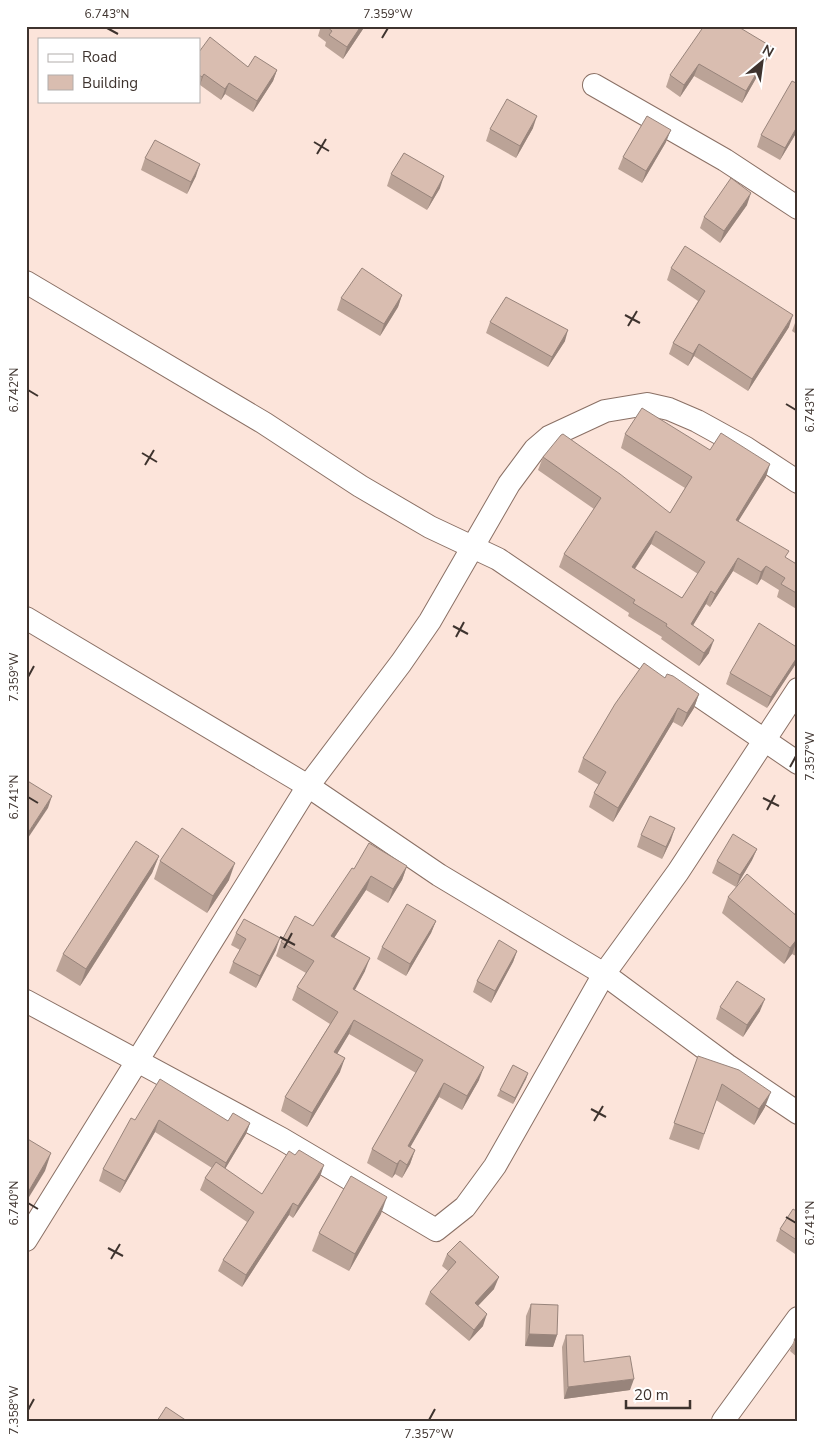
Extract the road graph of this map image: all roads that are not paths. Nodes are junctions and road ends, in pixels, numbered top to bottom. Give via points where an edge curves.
1 (594, 85) dead end
2 (798, 208) edge
3 (26, 282) edge
4 (798, 482) edge
5 (472, 547) junction
6 (26, 618) edge
7 (798, 689) edge
8 (762, 740) junction
9 (798, 763) edge
10 (308, 786) junction
11 (604, 974) junction
12 (26, 1001) edge
13 (137, 1063) junction
14 (798, 1113) edge
15 (26, 1240) edge
16 (798, 1318) edge
17 (722, 1421) edge

1 - 2 street via 725,160
3 - 5 street via 264,423 360,486 430,527
4 - 5 street via 746,448 670,409 647,404 627,406 605,411 542,443 509,484
5 - 8 street via 498,559
5 - 10 street via 430,621
6 - 10 street
7 - 8 street
8 - 9 street
8 - 11 street via 678,872
10 - 11 street via 439,875
10 - 13 street
11 - 13 street via 495,1166 465,1207 436,1230 282,1139
11 - 14 street
12 - 13 street
13 - 15 street
16 - 17 street

